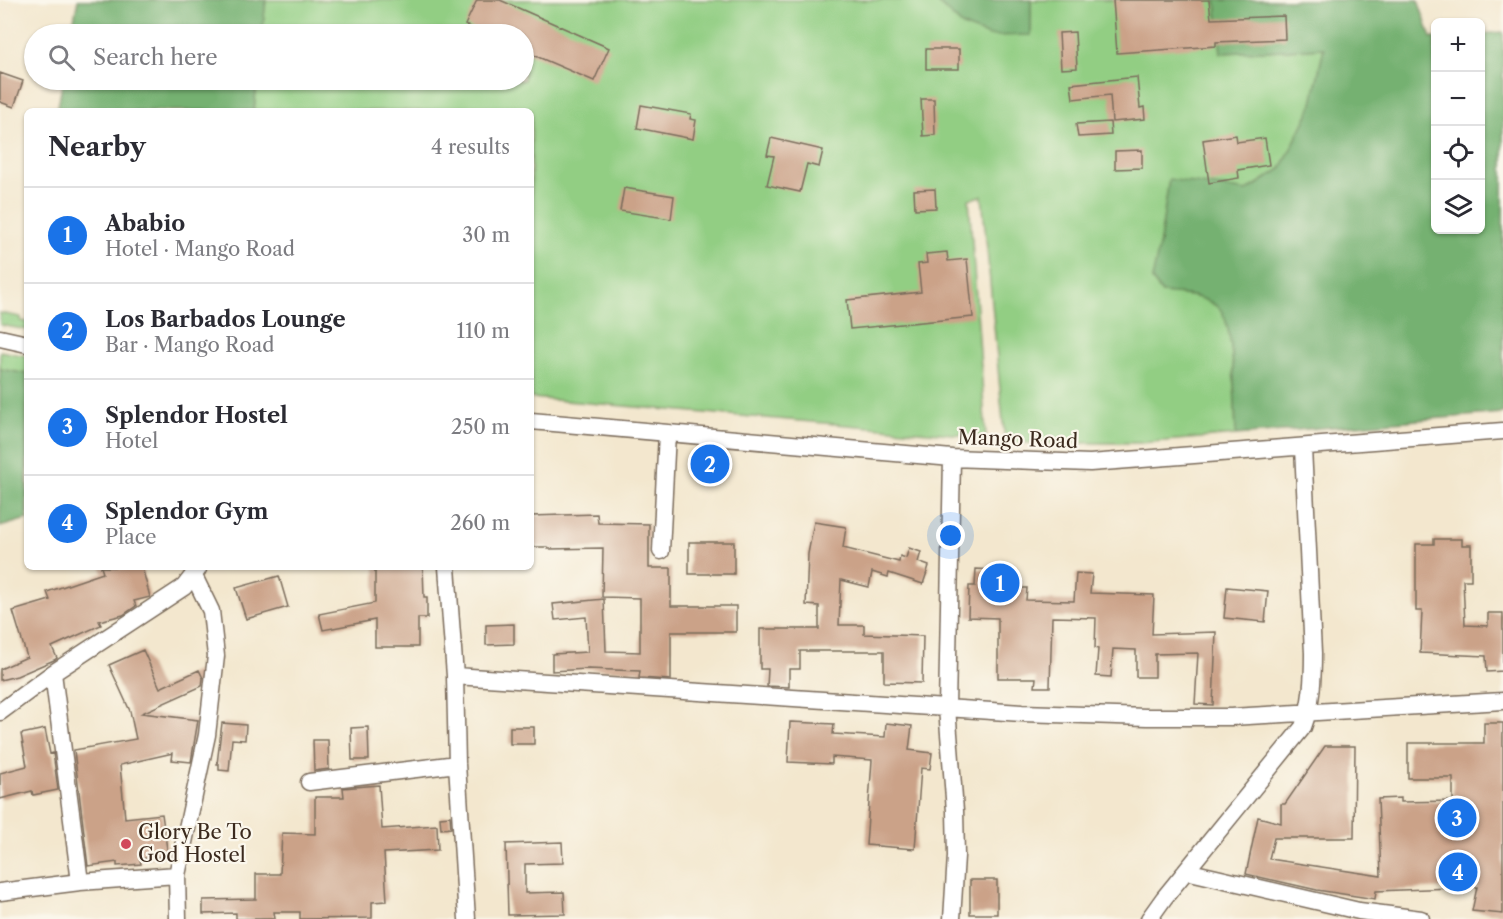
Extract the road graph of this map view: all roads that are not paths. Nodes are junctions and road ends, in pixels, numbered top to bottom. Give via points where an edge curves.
1 (0, 338) edge
2 (24, 343) edge
3 (534, 421) edge
4 (1503, 430) edge
5 (667, 433) junction
6 (1303, 448) junction
7 (952, 458) junction
8 (661, 551) dead end
9 (447, 570) edge
10 (196, 571) edge
11 (53, 673) junction
12 (455, 676) junction
13 (1503, 701) edge
14 (947, 708) junction
15 (0, 711) edge
16 (1309, 713) junction
17 (457, 764) junction
18 (309, 782) dead end
19 (1186, 871) junction
20 (177, 875) junction
21 (80, 882) junction
22 (0, 892) edge
23 (178, 919) edge
24 (466, 919) edge
25 (952, 919) edge
26 (1149, 919) edge
27 (1421, 919) edge

1 - 2 street
3 - 5 street, Mango Road
4 - 6 street, Mango Road
5 - 7 street, Mango Road
5 - 8 street
6 - 7 street, Mango Road via 1090,463
6 - 16 street via 1313,653
7 - 14 street
9 - 12 street
10 - 11 street via 184,587
10 - 20 street via 211,611 216,656 207,735
11 - 15 street
11 - 21 street
12 - 14 street
12 - 17 street
13 - 16 street
14 - 16 street via 1147,717
14 - 25 street via 955,811
16 - 19 street via 1303,727
17 - 18 street
17 - 24 street
19 - 26 street
19 - 27 street via 1359,911
20 - 21 street
20 - 23 street
21 - 22 street

